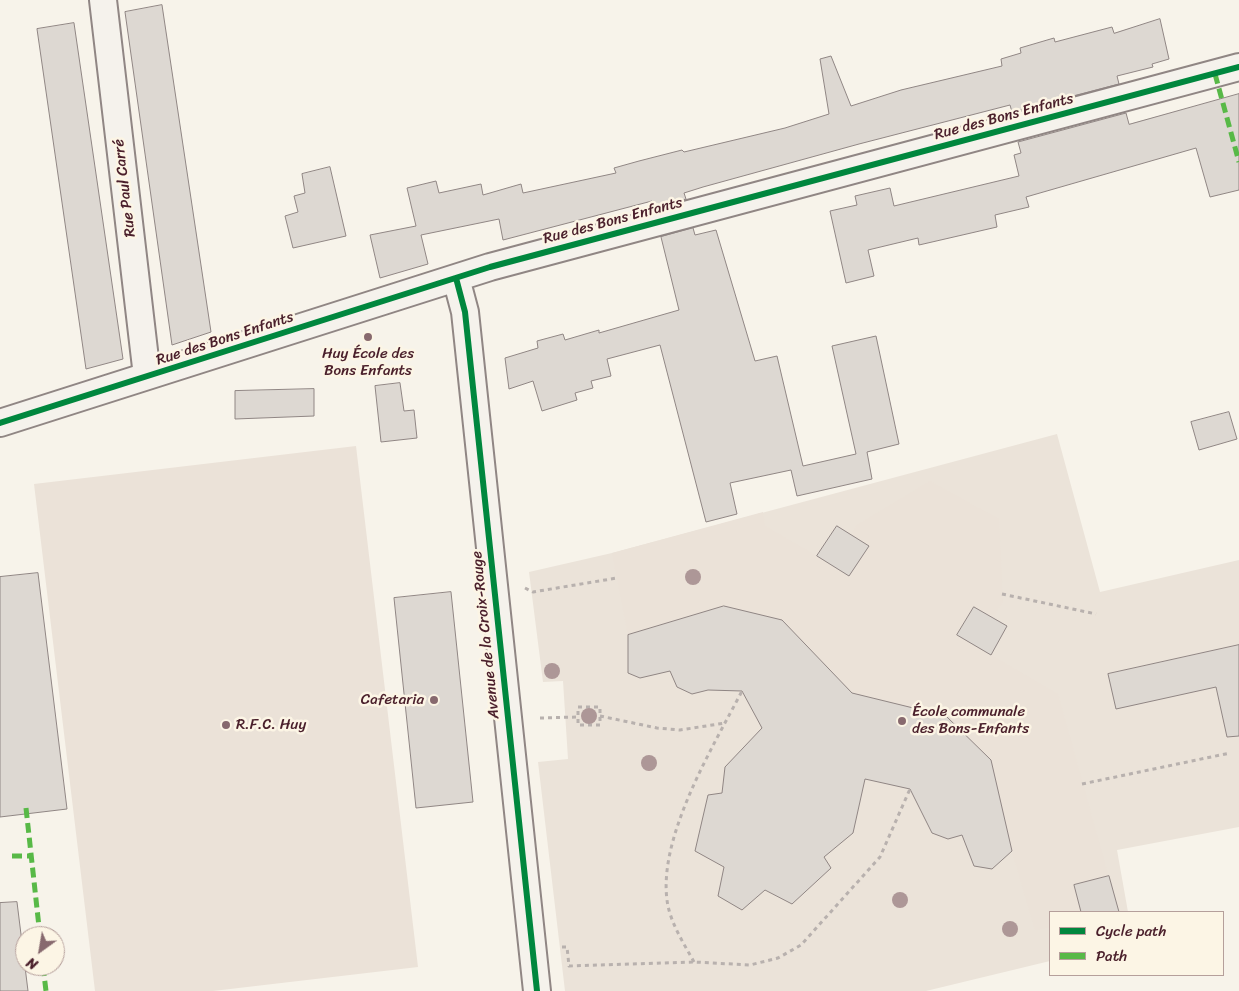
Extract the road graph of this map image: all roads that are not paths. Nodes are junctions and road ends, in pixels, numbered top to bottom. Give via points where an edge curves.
1 (103, 0) edge
2 (1239, 67) edge
3 (456, 278) junction
4 (147, 376) junction
5 (0, 424) edge
6 (537, 991) edge

1 - 4 street, Rue Paul Carré
2 - 3 street, Rue des Bons Enfants
3 - 4 street, Rue des Bons Enfants
3 - 6 street, Avenue de la Croix-Rouge via 465,312
4 - 5 street, Rue des Bons Enfants

